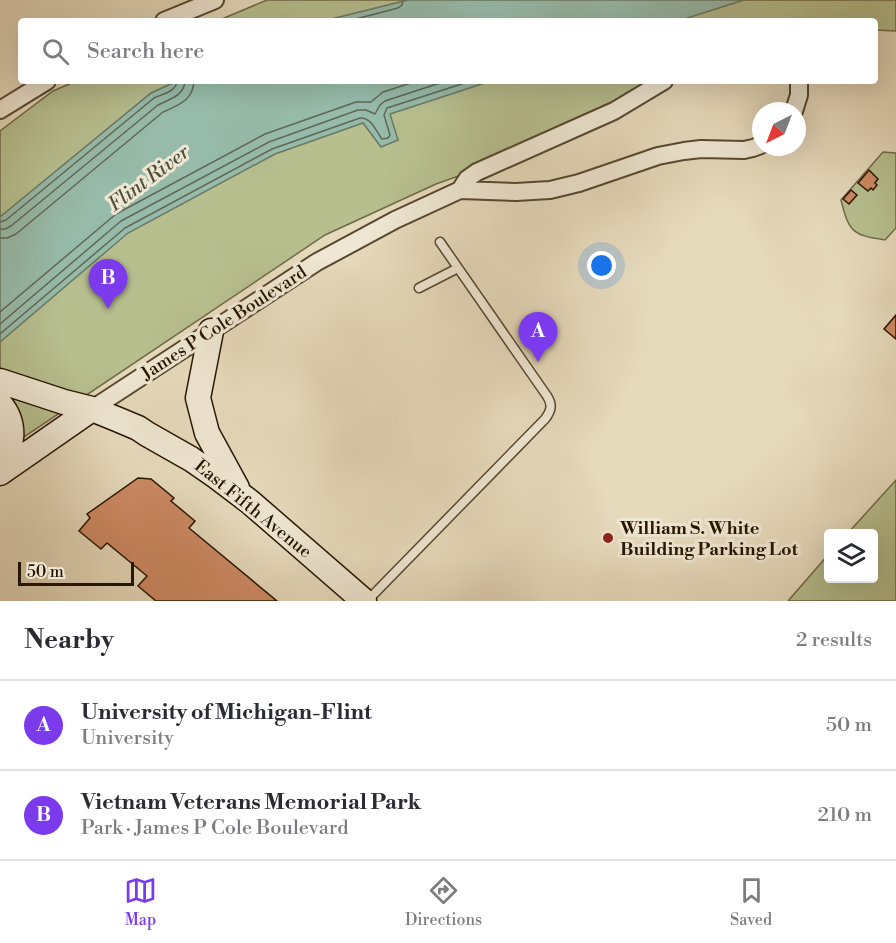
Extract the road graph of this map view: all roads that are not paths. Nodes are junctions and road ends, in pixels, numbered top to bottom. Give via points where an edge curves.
1 (215, 0) edge
2 (171, 18) edge
3 (42, 84) edge
4 (659, 84) edge
5 (799, 84) edge
6 (797, 102) edge
7 (1, 107) edge
8 (752, 148) edge
9 (460, 190) junction
10 (440, 242) dead end
11 (458, 268) junction
12 (419, 288) dead end
13 (211, 332) junction
14 (0, 381) edge
15 (0, 404) edge
16 (92, 409) junction
17 (0, 468) edge
18 (0, 473) edge
19 (242, 495) junction
20 (365, 601) edge

1 - 2 street
3 - 7 street
4 - 9 street, James P Cole Boulevard via 607,115 477,172 467,178
5 - 6 street
8 - 9 street, James P Cole Boulevard via 664,154 550,190
9 - 13 street, James P Cole Boulevard via 317,262
10 - 11 lane
11 - 12 lane
11 - 20 lane via 547,396 551,409
13 - 16 street, James P Cole Boulevard
13 - 19 main road via 198,398 207,432
14 - 16 main road, East Fifth Avenue
15 - 17 main road via 10,423 11,439 11,448
16 - 18 main road, James P Cole Boulevard
16 - 19 main road, East Fifth Avenue via 138,428 198,463
19 - 20 main road, East Fifth Avenue

